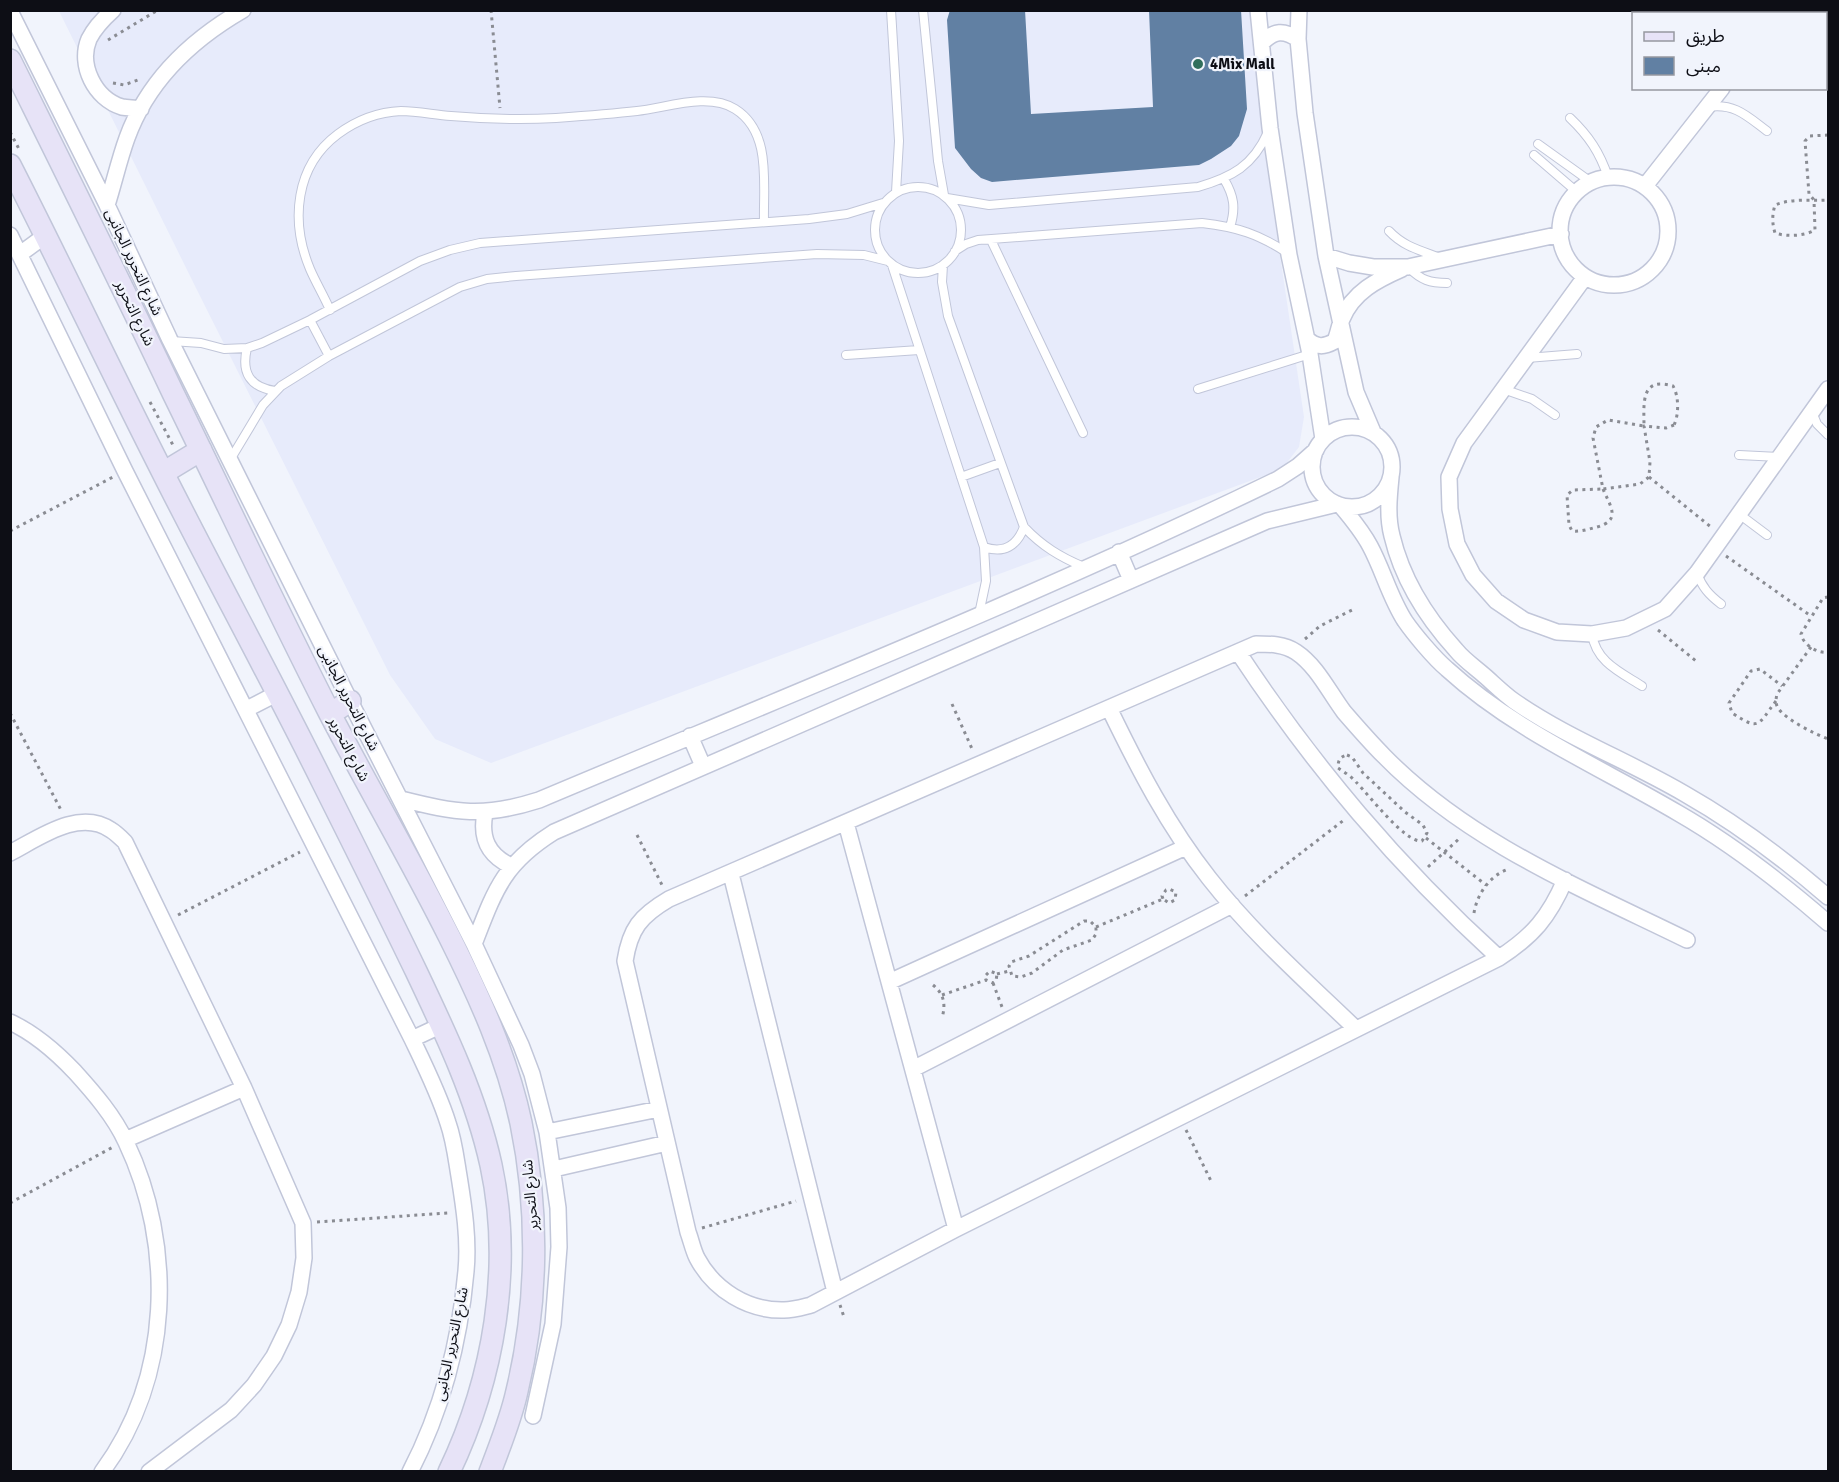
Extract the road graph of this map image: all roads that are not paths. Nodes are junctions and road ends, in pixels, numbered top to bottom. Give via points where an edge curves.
1 (113, 10) edge
2 (243, 10) edge
3 (891, 10) edge
4 (924, 10) edge
5 (1258, 10) edge
6 (1299, 10) edge
7 (10, 11) edge
8 (1298, 39) junction
9 (1262, 43) junction
10 (10, 60) edge
11 (1720, 90) edge
12 (1707, 108) junction
13 (141, 109) junction
14 (1570, 118) dead end
15 (1270, 128) junction
16 (1767, 131) dead end
17 (1538, 144) dead end
18 (1533, 155) dead end
19 (16, 159) edge
20 (1608, 177) junction
21 (1224, 179) junction
22 (1591, 182) junction
23 (1645, 186) junction
24 (896, 192) junction
25 (1577, 192) junction
26 (945, 196) junction
27 (884, 203) junction
28 (107, 205) junction
29 (764, 222) junction
30 (1230, 227) junction
31 (1389, 231) dead end
32 (1560, 234) junction
33 (46, 235) junction
34 (10, 236) edge
35 (991, 240) junction
36 (956, 251) junction
37 (20, 254) junction
38 (1289, 255) junction
39 (1326, 256) junction
40 (1444, 260) junction
41 (890, 263) junction
42 (943, 265) junction
43 (1408, 267) junction
44 (1585, 277) junction
45 (1447, 284) dead end
46 (140, 300) junction
47 (330, 310) junction
48 (310, 320) junction
49 (1341, 321) junction
50 (170, 340) junction
51 (1309, 347) junction
52 (247, 348) junction
53 (919, 350) junction
54 (1577, 354) dead end
55 (846, 355) dead end
56 (329, 356) junction
57 (1526, 358) junction
58 (1198, 389) dead end
59 (1503, 389) junction
60 (1828, 389) edge
61 (275, 391) junction
62 (1812, 412) junction
63 (1555, 415) dead end
64 (1373, 432) junction
65 (1083, 433) dead end
66 (1828, 435) edge
67 (1319, 445) junction
68 (201, 450) junction
69 (1739, 455) dead end
70 (1780, 457) junction
71 (230, 460) junction
72 (1000, 463) junction
73 (163, 473) junction
74 (961, 477) junction
75 (1391, 477) junction
76 (1339, 505) junction
77 (1739, 514) junction
78 (1024, 527) junction
79 (1767, 535) dead end
80 (984, 547) junction
81 (1119, 552) junction
82 (1085, 567) junction
83 (1697, 573) junction
84 (1131, 580) junction
85 (1721, 604) dead end
86 (979, 614) junction
87 (1592, 634) junction
88 (1238, 652) junction
89 (1642, 686) dead end
90 (278, 693) junction
91 (350, 701) junction
92 (1109, 708) junction
93 (247, 709) junction
94 (330, 714) junction
95 (690, 736) junction
96 (703, 766) junction
97 (401, 799) junction
98 (485, 813) junction
99 (846, 823) junction
100 (1186, 847) junction
101 (10, 853) edge
102 (511, 866) junction
103 (731, 874) junction
104 (1565, 880) junction
105 (1828, 897) edge
106 (1232, 905) junction
107 (1828, 923) edge
108 (1687, 940) dead end
109 (474, 944) junction
110 (1499, 958) junction
111 (889, 982) junction
112 (10, 1022) edge
113 (500, 1022) junction
114 (442, 1025) junction
115 (1356, 1029) junction
116 (412, 1039) junction
117 (913, 1069) junction
118 (244, 1088) junction
119 (659, 1109) junction
120 (547, 1132) junction
121 (125, 1140) junction
122 (667, 1143) junction
123 (554, 1169) junction
124 (956, 1229) junction
125 (835, 1292) junction
126 (497, 1306) junction
127 (529, 1311) junction
128 (533, 1416) dead end
129 (104, 1471) edge
130 (149, 1472) edge
131 (410, 1472) edge
132 (449, 1472) edge
133 (490, 1472) edge

1 - 13 street via 88,41 86,61 91,81 103,96 121,106
2 - 13 street via 212,28 185,51
3 - 24 lane via 899,141
4 - 26 lane via 938,161
5 - 9 street
6 - 8 street
7 - 28 street, شارع التحرير الجانبى
8 - 9 street via 1279,32
8 - 39 street
9 - 15 street
10 - 46 street, شارع التحرير
11 - 12 street
12 - 16 lane via 1734,108
12 - 23 street
13 - 28 street via 127,137
14 - 20 lane via 1594,145
15 - 21 lane via 1261,149 1245,166
15 - 38 street
17 - 22 lane
18 - 25 lane
19 - 33 street
20 - 22 street
20 - 23 street via 1627,178
21 - 26 lane via 1198,187 989,205
21 - 30 lane via 1234,202
22 - 25 street
23 - 44 street via 1657,198 1669,230 1659,262 1648,274 1617,286
24 - 26 lane via 915,186
24 - 27 lane
25 - 32 street via 1565,211
26 - 36 lane via 959,218
27 - 29 lane via 847,214
27 - 41 lane via 875,222 875,233 881,252
28 - 46 street, شارع التحرير الجانبى
29 - 47 lane via 480,243 420,261
29 - 47 lane via 758,134 748,119 733,108 716,103 600,115 501,118 402,111 375,115 350,125 329,141 312,161 301,186 302,241 309,267
30 - 35 lane via 1202,223
30 - 38 lane via 1271,242
31 - 40 lane via 1407,246
32 - 40 street
32 - 44 street via 1567,258
33 - 37 street
33 - 73 street
34 - 37 street, شارع التحرير الجانبى
35 - 36 lane via 978,240
35 - 65 lane
36 - 42 lane
37 - 93 street, شارع التحرير الجانبى
38 - 51 street
39 - 43 street via 1373,267
39 - 49 street
40 - 43 street
41 - 42 lane via 902,270 923,273
41 - 53 lane
41 - 56 lane via 864,255 817,254 488,279 460,287
42 - 72 lane via 948,316
43 - 45 lane via 1426,281
43 - 49 street via 1362,291 1350,302
44 - 57 street
46 - 50 street, شارع التحرير الجانبى
46 - 68 street, شارع التحرير
47 - 48 lane
48 - 52 lane
48 - 56 lane
49 - 51 street via 1335,341 1325,347
49 - 64 street via 1356,392
50 - 52 lane via 224,349
50 - 71 street, شارع التحرير الجانبى
51 - 58 lane
51 - 67 street
52 - 61 lane via 246,372 263,389
53 - 55 lane
53 - 74 lane
54 - 57 lane
56 - 61 lane
57 - 59 street
59 - 63 lane via 1532,399
59 - 87 street via 1464,443 1449,477 1457,544 1473,575 1496,601 1524,620 1557,632
60 - 62 street
61 - 71 lane
62 - 66 lane via 1816,424
62 - 70 street
64 - 67 street via 1356,427 1338,429
64 - 75 street via 1385,445 1391,460
67 - 76 street via 1312,463 1313,476 1326,498
67 - 81 street via 1278,479
68 - 73 street
68 - 94 street, شارع التحرير
69 - 70 lane
70 - 77 street
71 - 91 street, شارع التحرير الجانبى
72 - 74 lane
72 - 78 lane
73 - 90 street
74 - 80 lane
75 - 76 street via 1386,489 1372,502 1354,507
75 - 105 street via 1388,506 1400,562 1420,604 1456,651 1513,700 1566,733 1687,795 1744,832
76 - 84 street via 1267,521
76 - 107 street via 1358,525 1405,621 1445,668 1493,707 1545,740 1680,814 1738,851
77 - 79 lane
77 - 83 street
78 - 80 lane via 1020,537 1004,550
78 - 82 lane via 1052,552
80 - 86 lane via 986,581
81 - 82 street
81 - 84 street
82 - 86 street
83 - 85 lane via 1710,596
83 - 87 street via 1665,609 1626,628
84 - 96 street
86 - 95 street
87 - 89 lane via 1600,657
88 - 92 street
88 - 104 street via 1256,644 1276,644 1295,651 1310,664 1384,757 1428,796 1471,828
88 - 110 street via 1307,751 1356,812 1416,878
90 - 93 street
90 - 114 street
91 - 94 street
91 - 97 street, شارع التحرير الجانبى
92 - 99 street
92 - 100 street via 1143,778
93 - 116 street, شارع التحرير الجانبى
94 - 113 street, شارع التحرير via 468,975
95 - 96 street
95 - 98 street via 539,800
96 - 102 street via 554,832
97 - 98 street via 447,810
97 - 109 street, شارع التحرير الجانبى
98 - 102 street via 487,845
99 - 103 street
99 - 111 street
100 - 106 street
100 - 111 street
101 - 118 street via 69,824 90,822 109,828 125,842
102 - 109 street via 491,898
103 - 119 street via 669,899 640,920 629,939 625,961
103 - 125 street
104 - 108 street
104 - 110 street via 1540,925
106 - 115 street
106 - 117 street
109 - 113 street, شارع التحرير الجانبى
110 - 115 street
111 - 117 street
112 - 121 street via 60,1057 96,1095
113 - 120 street, شارع التحرير الجانبى via 531,1074
113 - 127 street, شارع التحرير via 521,1122 534,1216
114 - 116 street
114 - 126 street via 476,1109 492,1168 500,1263
115 - 124 street
116 - 131 street, شارع التحرير الجانبى via 449,1124 465,1212 466,1270 443,1394
117 - 124 street
118 - 121 street
118 - 130 street via 303,1223 304,1258 299,1292 289,1325 254,1385 231,1410
119 - 120 street
119 - 122 street
120 - 123 street, شارع التحرير الجانبى
121 - 129 street via 144,1186 156,1234 160,1283 157,1333 146,1381 128,1428
122 - 123 street
122 - 125 street via 688,1232 697,1257 712,1280 733,1297 758,1307 785,1310 811,1305
123 - 128 street, شارع التحرير الجانبى via 557,1285 553,1324
124 - 125 street
126 - 127 street
126 - 132 street via 481,1389
127 - 133 street, شارع التحرير via 517,1394

